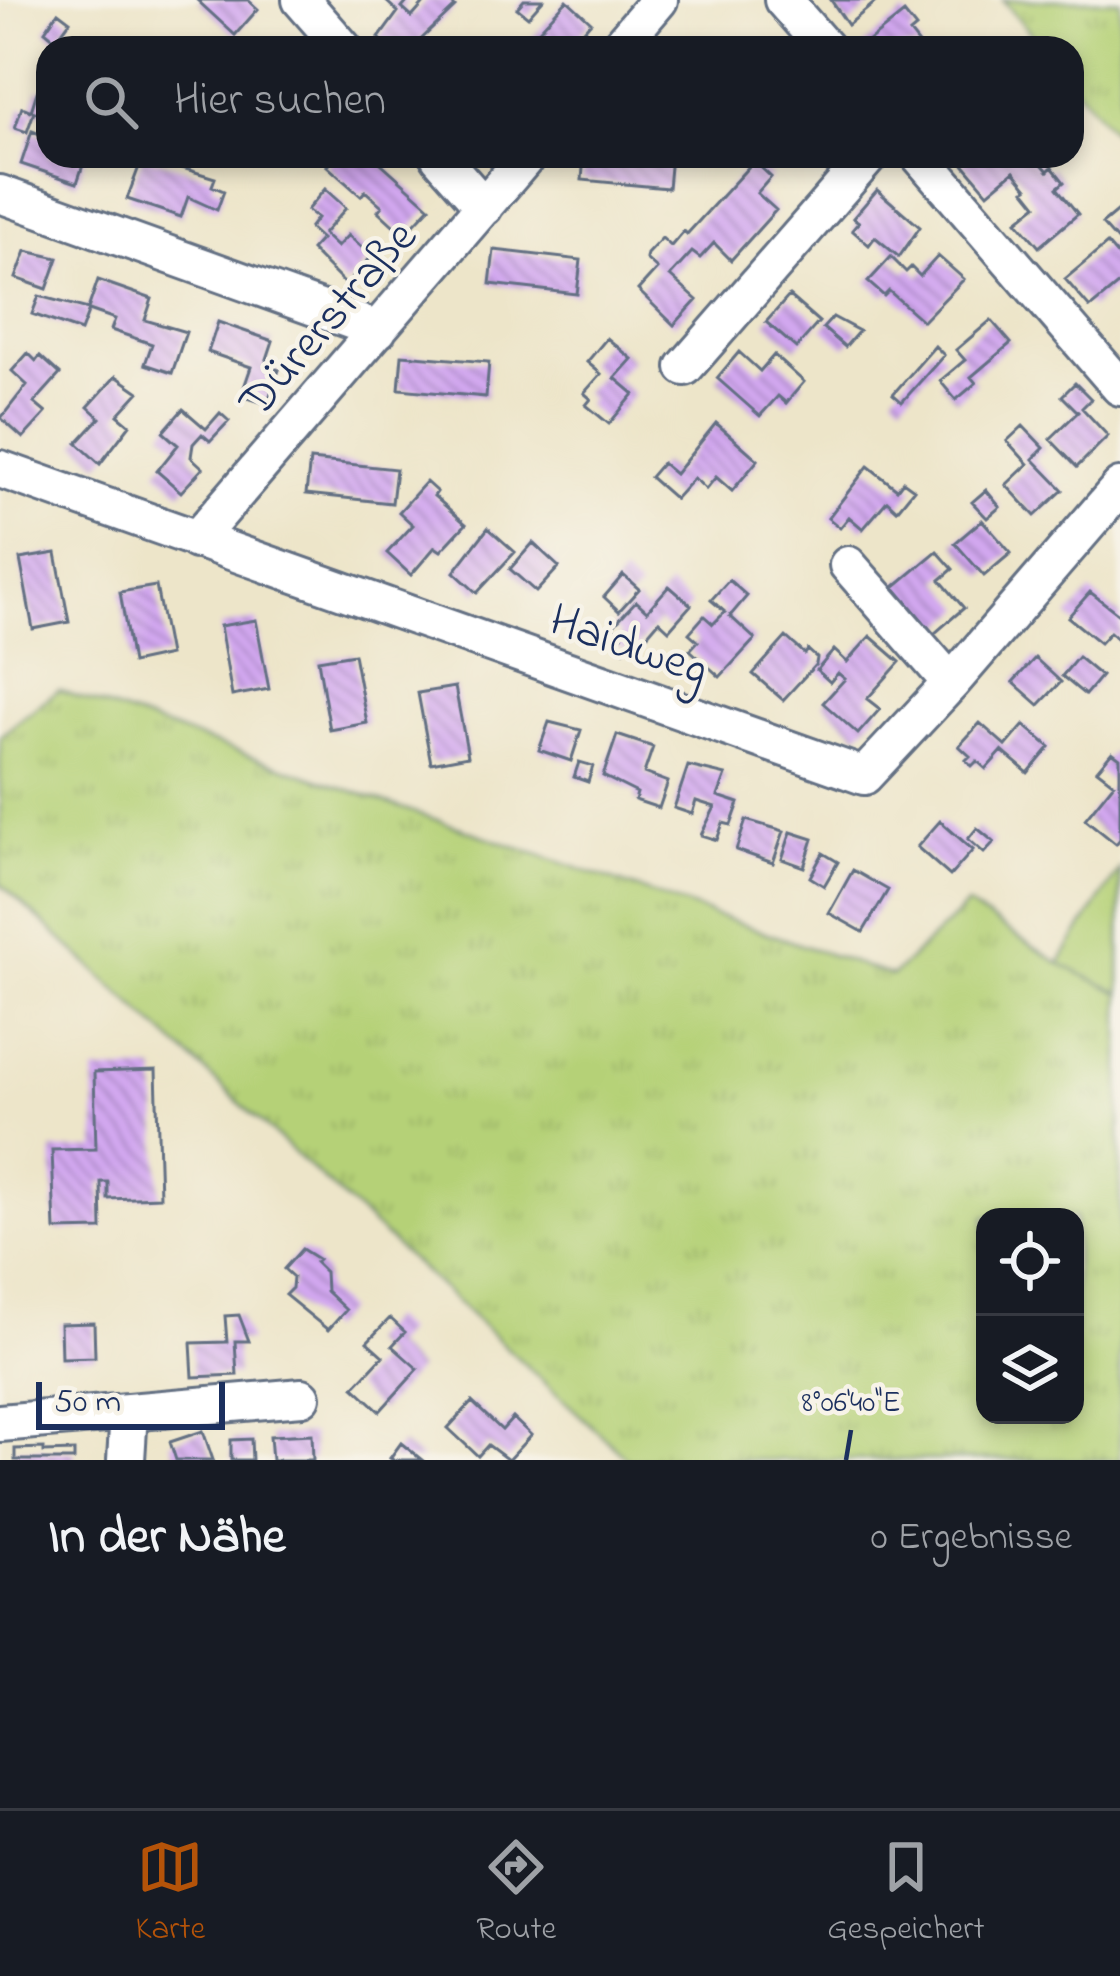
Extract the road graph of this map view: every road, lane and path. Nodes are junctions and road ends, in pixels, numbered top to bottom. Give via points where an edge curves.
1 (301, 0) edge
2 (659, 0) edge
3 (783, 0) edge
4 (333, 36) edge
5 (628, 36) edge
6 (814, 36) edge
7 (450, 168) edge
8 (517, 168) edge
9 (859, 168) edge
10 (930, 168) edge
11 (0, 194) edge
12 (484, 207) junction
13 (378, 330) junction
14 (685, 367) dead end
15 (1120, 387) edge
16 (0, 469) edge
17 (1120, 488) edge
18 (196, 540) junction
19 (848, 566) dead end
20 (951, 682) junction
21 (302, 1397) dead end
22 (129, 1412) junction
23 (0, 1423) edge
24 (126, 1460) edge

1 - 4 street
2 - 5 street
3 - 6 street
7 - 12 street
8 - 12 street, Dürerstraße
9 - 14 street
10 - 15 street
11 - 13 street
12 - 13 street, Dürerstraße
13 - 18 street, Dürerstraße
16 - 18 street, Haidweg
17 - 20 street, Haidweg
18 - 20 street, Haidweg via 864,776
19 - 20 street
21 - 22 street
22 - 23 street
22 - 24 street

